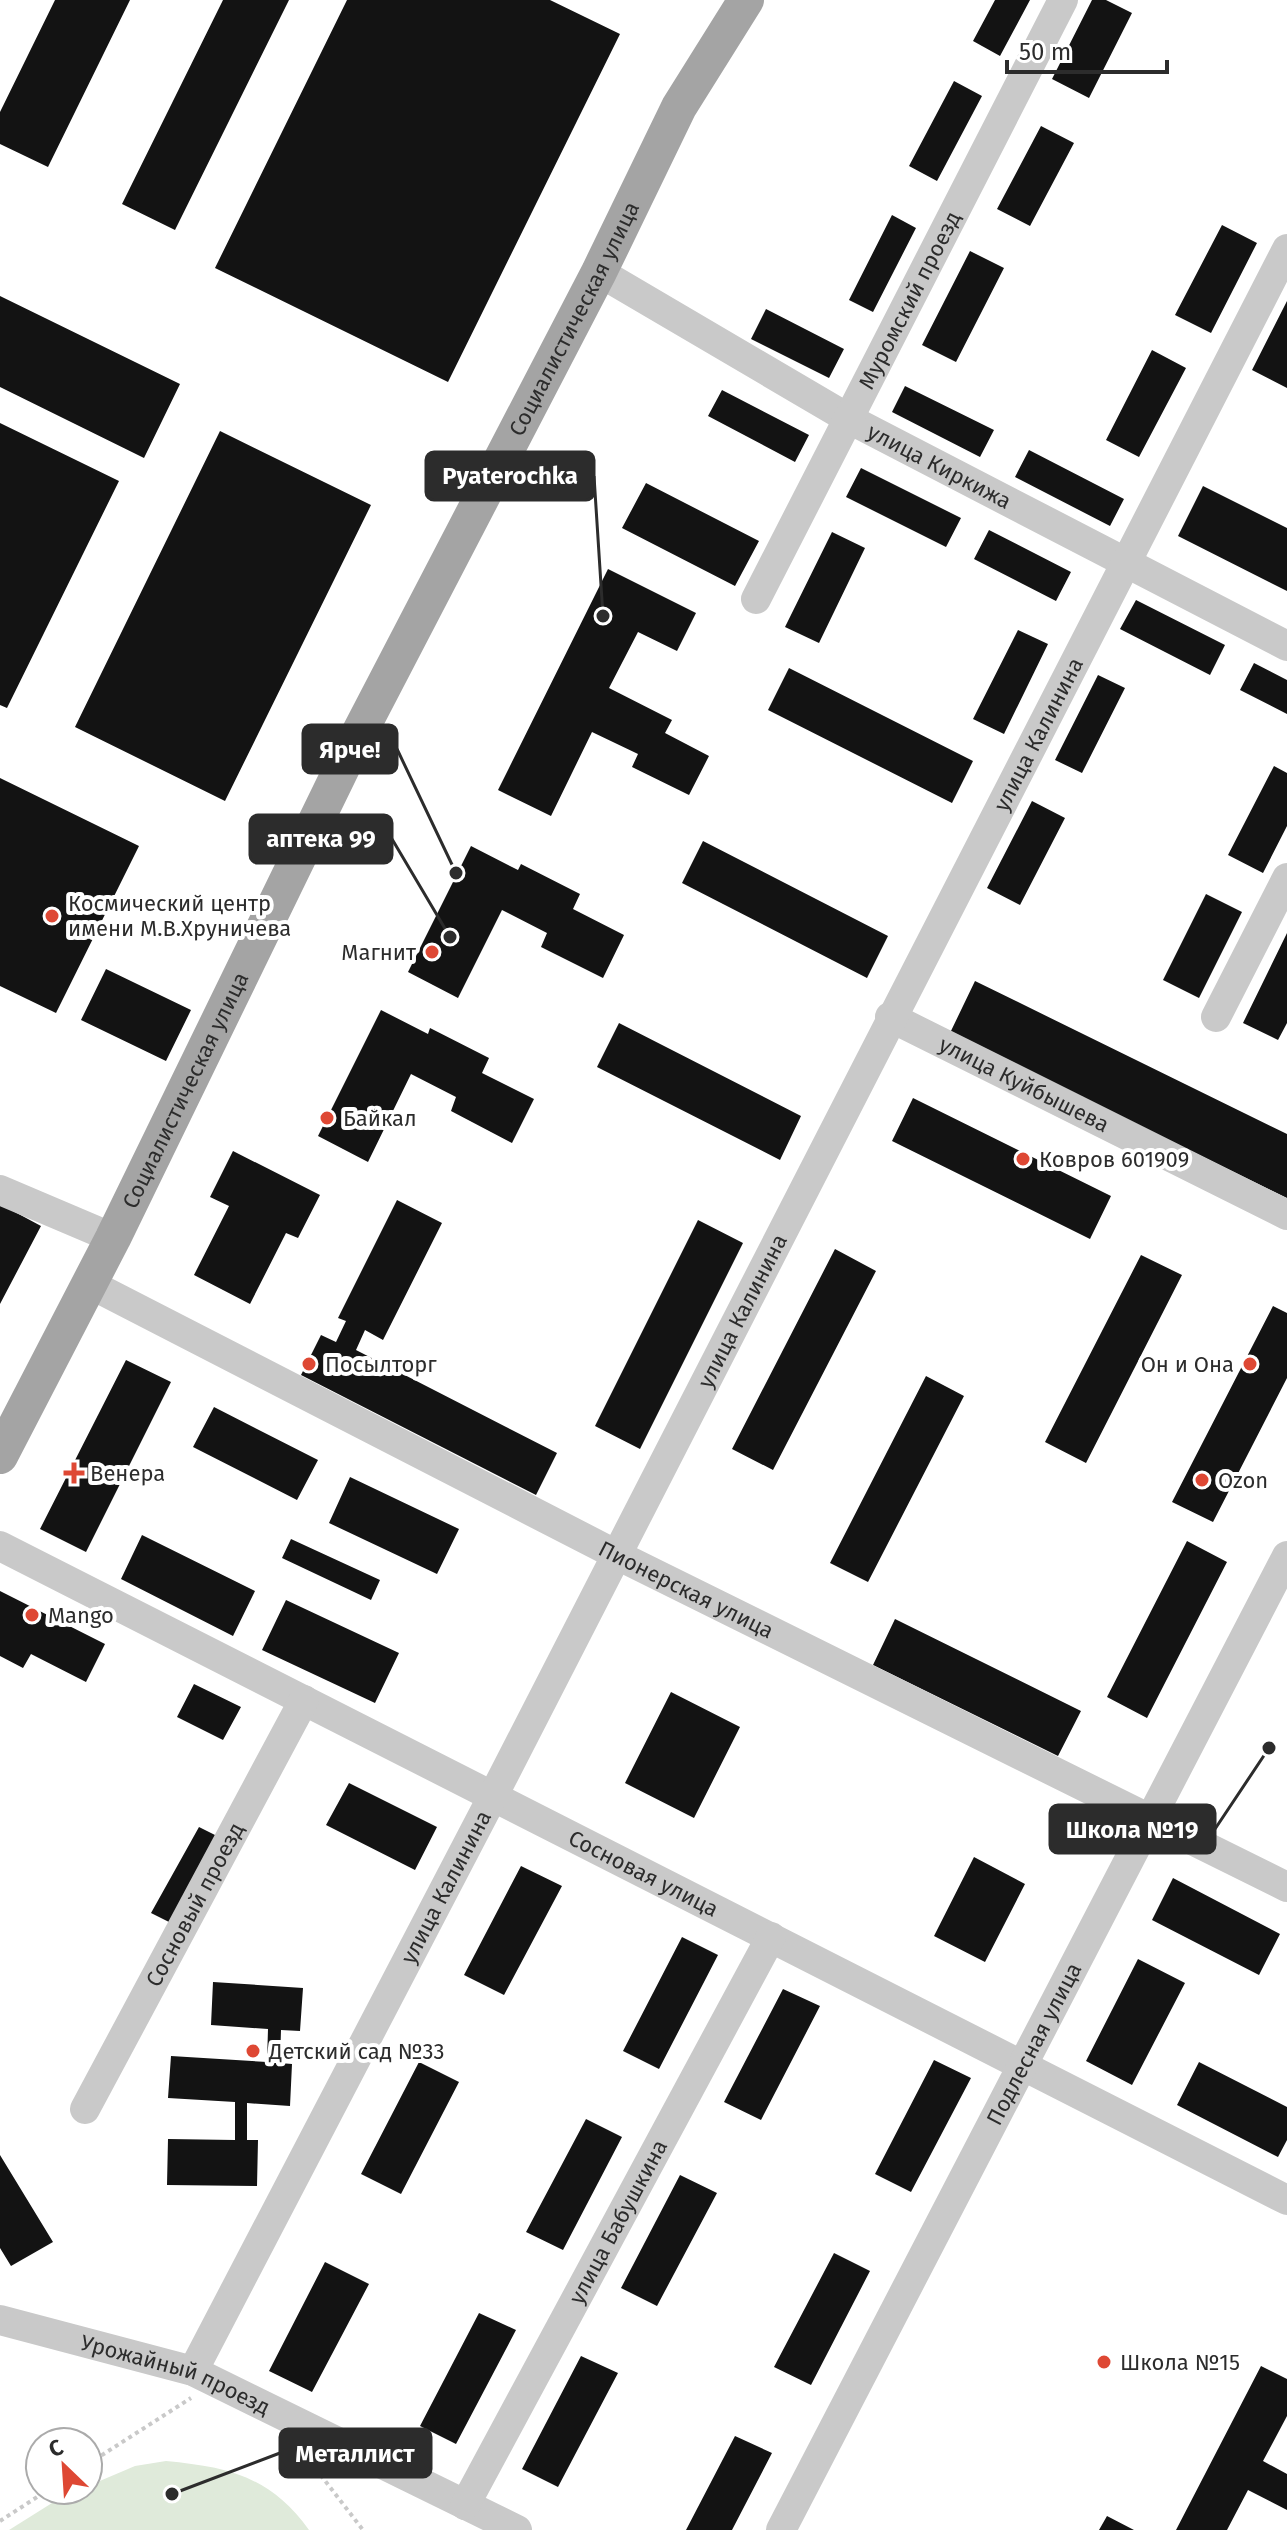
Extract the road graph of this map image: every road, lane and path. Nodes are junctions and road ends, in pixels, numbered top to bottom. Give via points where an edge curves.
1 (746, 0) edge
2 (1063, 0) edge
3 (1287, 249) edge
4 (599, 272) junction
5 (851, 420) junction
6 (1127, 565) junction
7 (756, 599) dead end
8 (1287, 646) edge
9 (1287, 878) edge
10 (890, 1017) junction
11 (1216, 1017) dead end
12 (0, 1190) edge
13 (1287, 1215) edge
14 (113, 1238) junction
15 (90, 1284) junction
16 (0, 1456) edge
17 (0, 1546) edge
18 (615, 1554) junction
19 (1287, 1556) edge
20 (304, 1700) junction
21 (493, 1796) junction
22 (1150, 1821) junction
23 (1287, 1887) edge
24 (771, 1937) junction
25 (1024, 2065) junction
26 (85, 2109) dead end
27 (1287, 2200) edge
28 (0, 2320) edge
29 (205, 2376) junction
30 (297, 2445) dead end
31 (104, 2452) edge
32 (465, 2505) junction
33 (24, 2506) edge
34 (0, 2521) edge
35 (363, 2530) edge
36 (517, 2530) edge
37 (781, 2530) edge

1 - 4 main road, Социалистическая улица via 679,107
2 - 5 street, Муромский проезд
3 - 6 street, улица Калинина
4 - 5 street, улица Киркижа
4 - 14 main road, Социалистическая улица via 353,745
5 - 6 street, улица Киркижа
5 - 7 street, Муромский проезд
6 - 8 street, улица Киркижа
6 - 10 street, улица Калинина
9 - 11 street
10 - 13 street, улица Куйбышева
10 - 18 street, улица Калинина
12 - 14 street
14 - 15 main road, Социалистическая улица
15 - 16 main road, Социалистическая улица
15 - 18 street, Пионерская улица
17 - 20 street, Сосновая улица
18 - 21 street, улица Калинина
18 - 22 street, Пионерская улица
19 - 22 street, Подлесная улица
20 - 21 street, Сосновая улица
20 - 26 street, Сосновый проезд
21 - 24 street, Сосновая улица
21 - 29 street, улица Калинина
22 - 23 street, Пионерская улица
22 - 25 street, Подлесная улица
24 - 25 street, Сосновая улица
24 - 32 street, улица Бабушкина
25 - 27 street, Сосновая улица
25 - 37 street, Подлесная улица
28 - 29 street, Урожайный проезд
29 - 31 path
29 - 32 street, Урожайный проезд
30 - 35 path
32 - 36 street, Урожайный проезд
33 - 34 path

